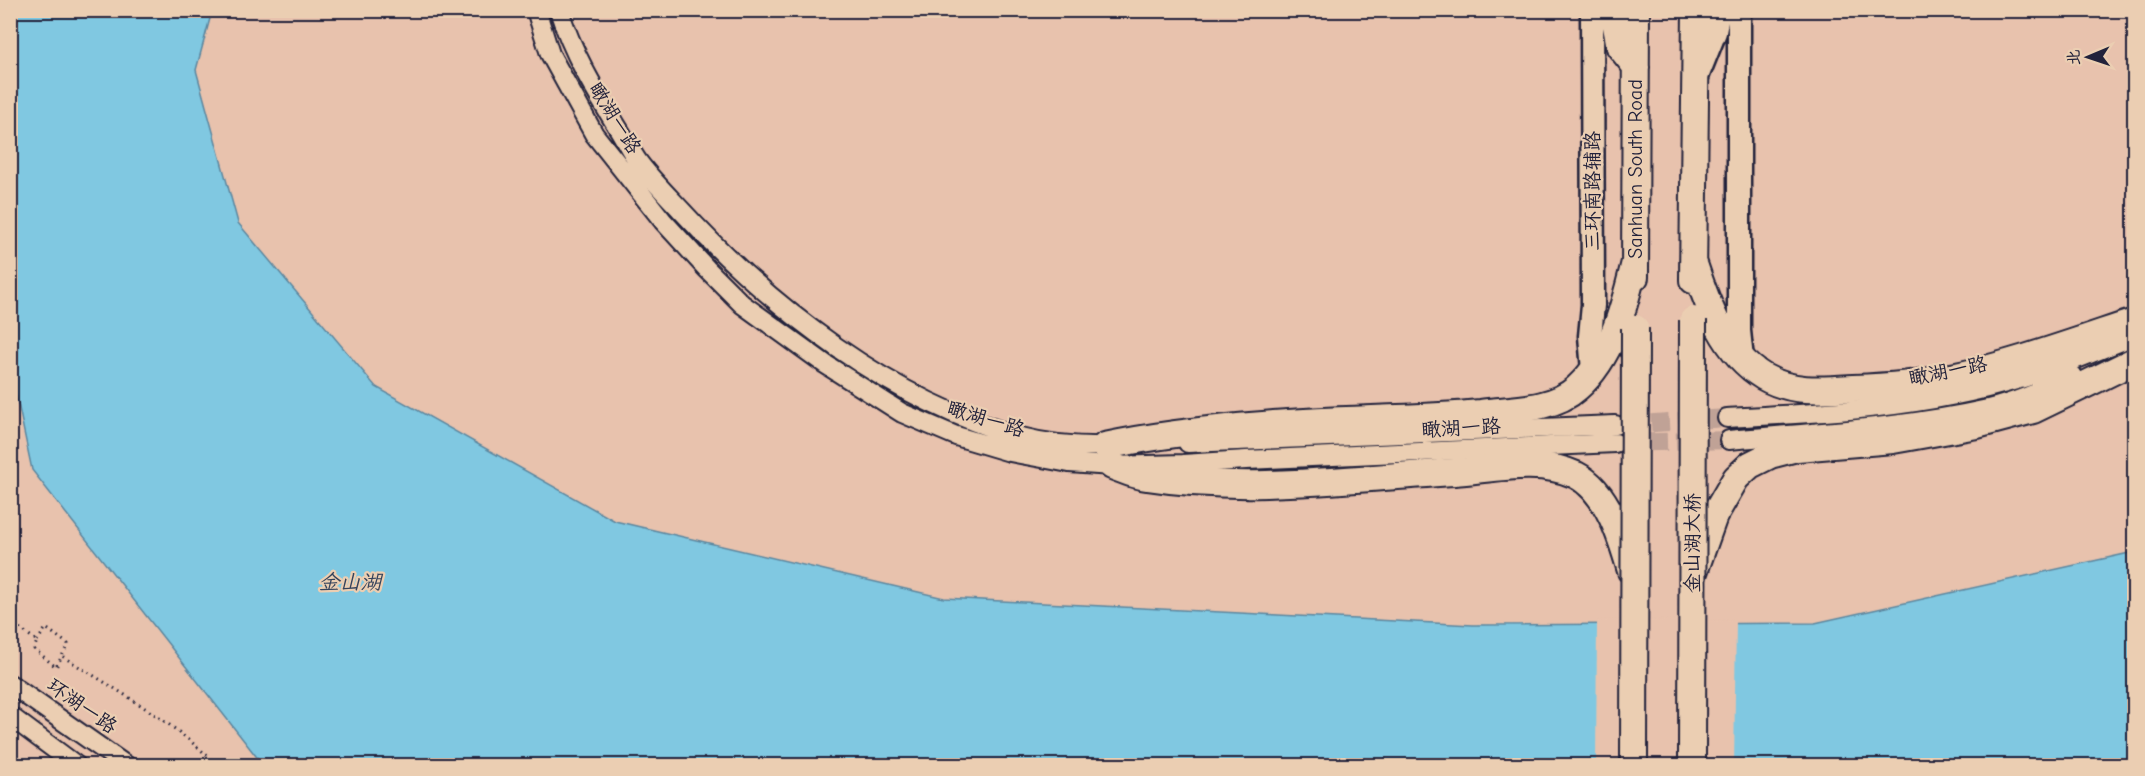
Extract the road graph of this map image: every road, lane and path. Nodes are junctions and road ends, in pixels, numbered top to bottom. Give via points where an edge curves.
1 (536, 10) edge
2 (558, 10) edge
3 (1592, 10) edge
4 (1613, 10) edge
5 (1636, 10) edge
6 (1696, 10) edge
7 (1719, 10) edge
8 (1739, 10) edge
9 (1636, 67) junction
10 (1695, 81) junction
11 (1635, 262) junction
12 (1694, 264) junction
13 (2134, 322) edge
14 (2134, 336) edge
15 (2134, 352) edge
16 (1742, 359) junction
17 (2134, 361) edge
18 (1593, 370) junction
19 (1727, 418) tunnel mouth
20 (1615, 434) tunnel mouth
21 (1729, 440) tunnel mouth
22 (1109, 456) junction
23 (1692, 578) junction
24 (1634, 580) junction
25 (10, 621) edge
26 (37, 641) junction
27 (62, 656) junction
28 (10, 684) edge
29 (10, 716) edge
30 (77, 765) edge
31 (127, 765) edge
32 (218, 765) edge
33 (1634, 765) edge
34 (1692, 765) edge

1 - 22 street, 瞰湖一路 via 550,54 594,134 663,221 742,304 862,388 934,427 1010,452 1069,463
2 - 22 street, 瞰湖一路 via 597,93 638,162 705,236 794,316 872,370 976,422 1023,438
3 - 18 main road, 三环南路辅路
4 - 9 highway via 1620,46
5 - 9 highway, Sanhuan South Road
6 - 10 highway
7 - 10 main road via 1715,32
8 - 16 main road
9 - 11 highway, Sanhuan South Road
10 - 12 highway
11 - 18 highway via 1614,336
11 - 24 highway, Sanhuan South Road, bridge
12 - 16 highway via 1721,332
12 - 23 highway, 金山湖大桥, bridge
13 - 16 highway via 2050,351 1951,377 1881,387 1792,388 1764,377
14 - 19 street, 瞰湖一路 via 2020,379 1960,394 1830,412
15 - 21 street via 1989,408 1883,425
17 - 23 highway via 2033,410 1977,425 1893,440 1797,448 1770,455 1736,478 1714,516
18 - 22 highway via 1576,390 1556,401 1525,409 1439,417 1264,424 1150,436
20 - 22 street, 瞰湖一路 via 1183,464
22 - 24 highway via 1145,477 1239,484 1554,467 1578,476 1606,506 1622,538
23 - 34 highway, 金山湖大桥, bridge
24 - 33 highway, bridge
25 - 26 path
26 - 27 path via 33,649 56,666
26 - 27 path via 46,628 68,644
27 - 32 path via 165,721
28 - 31 street, 环湖一路
29 - 30 street

